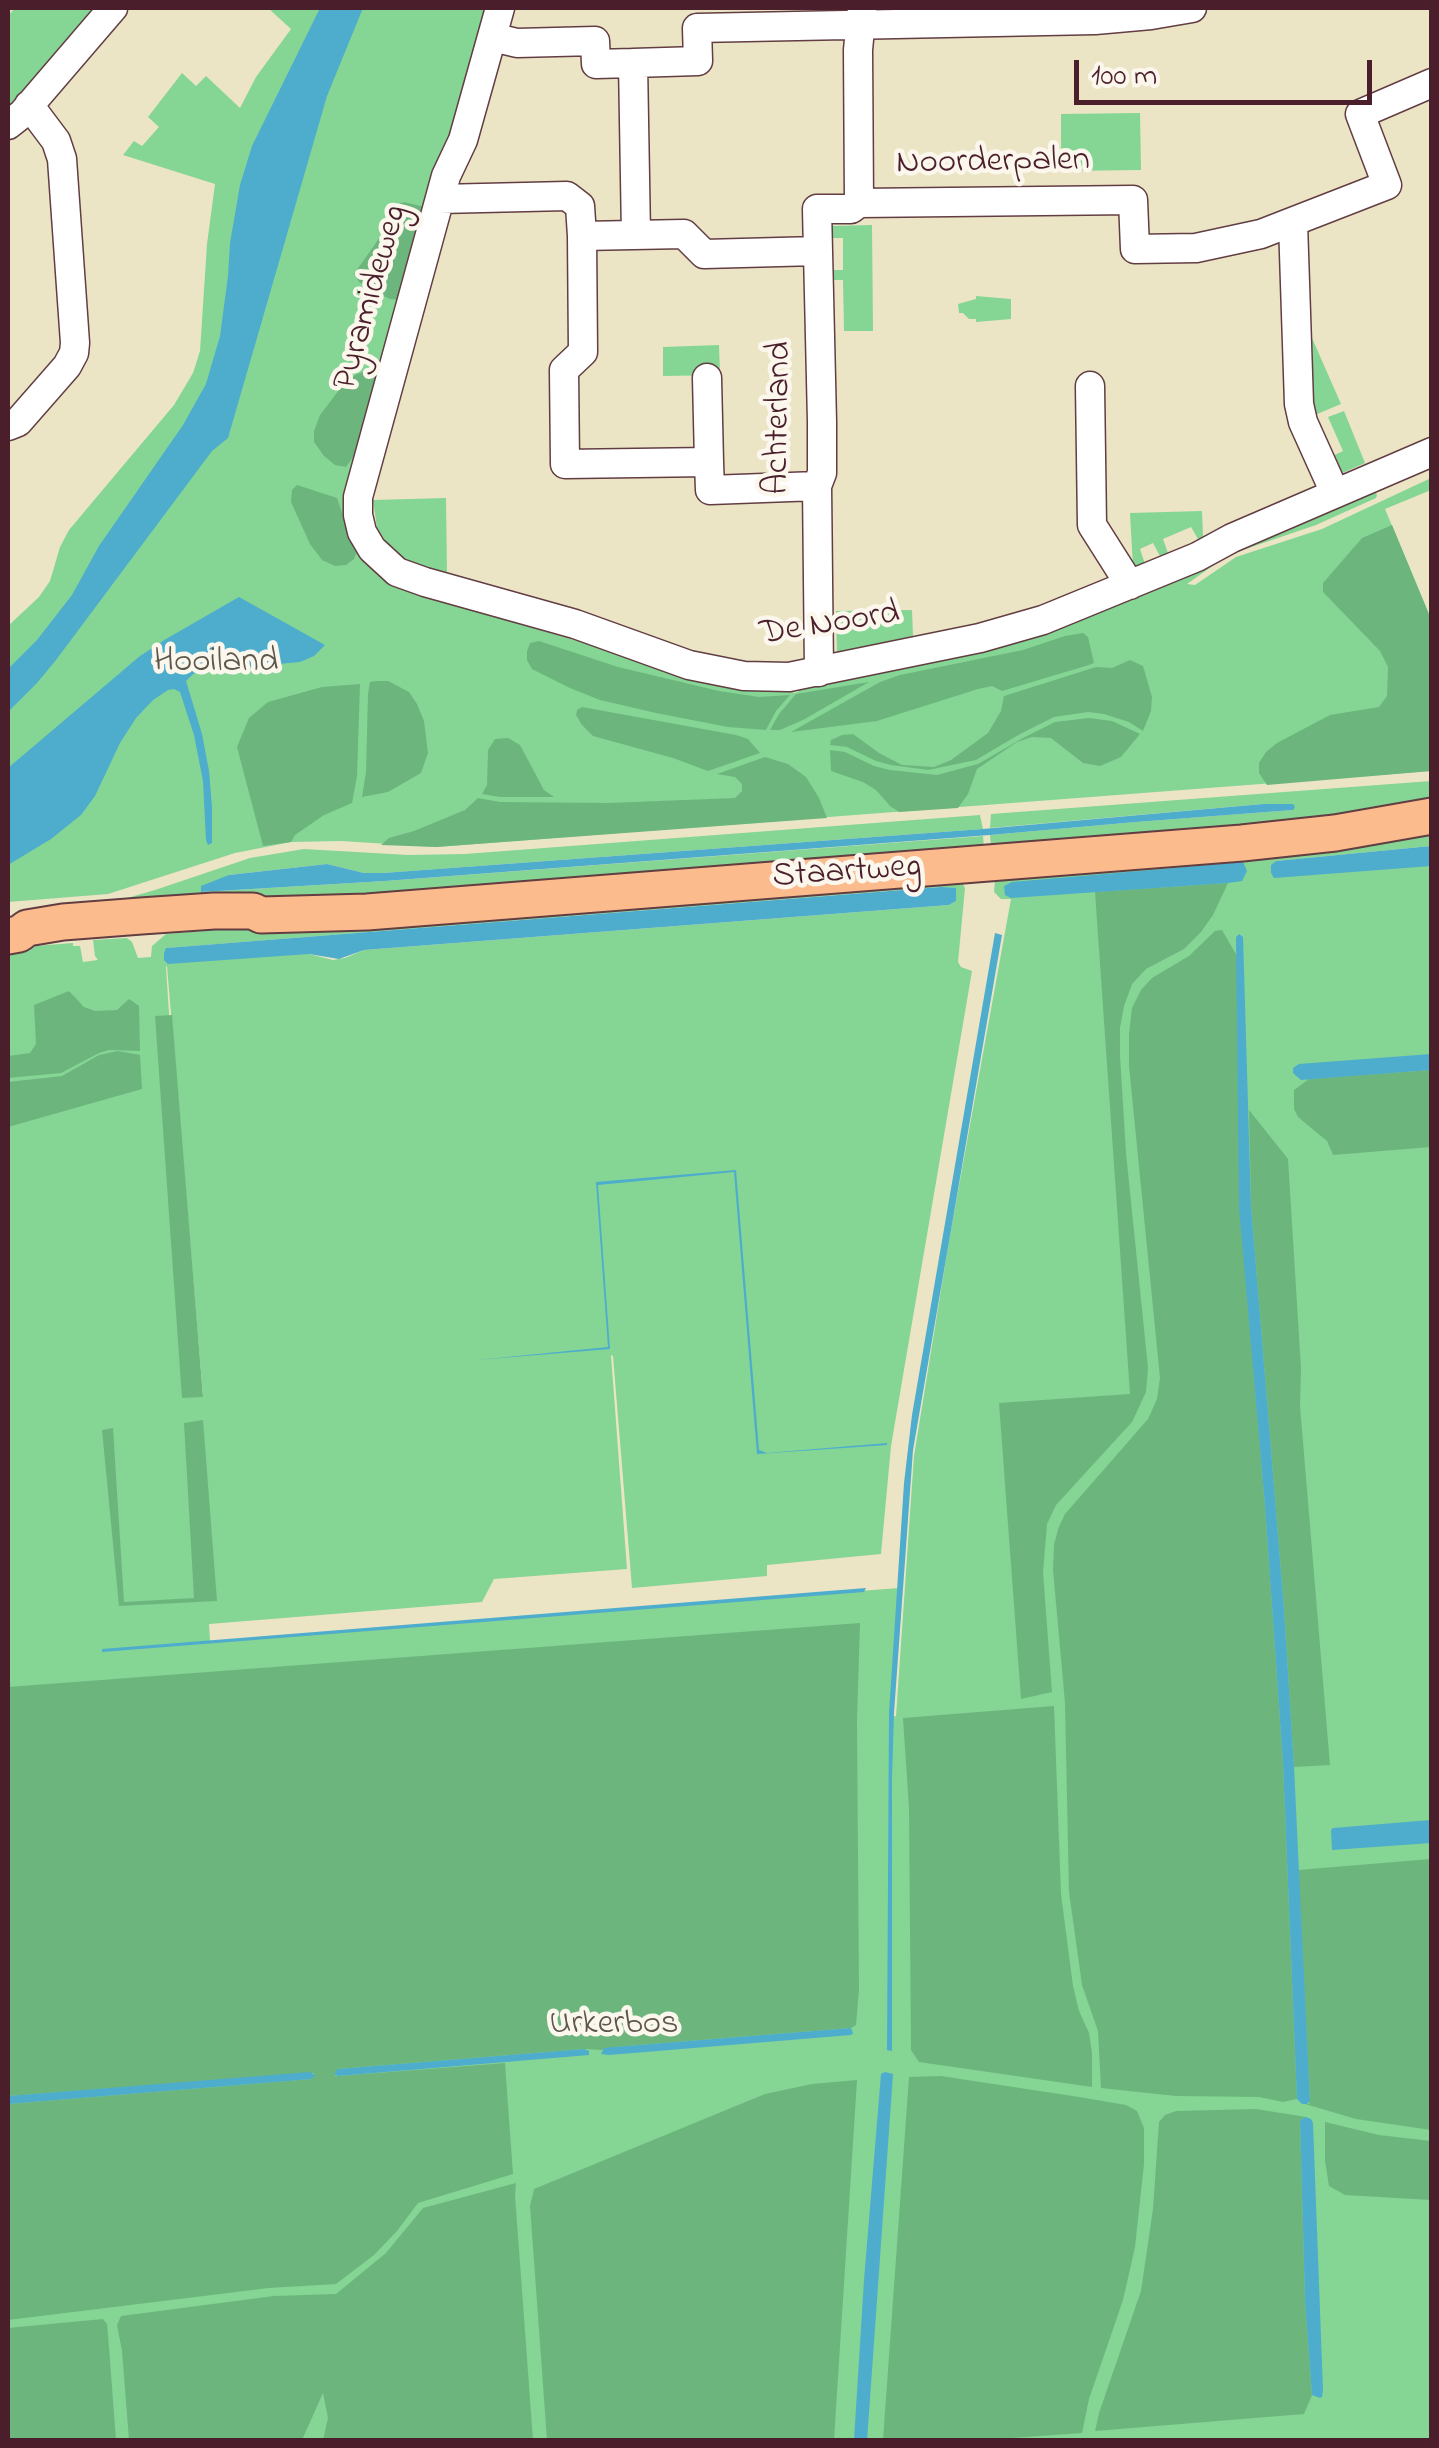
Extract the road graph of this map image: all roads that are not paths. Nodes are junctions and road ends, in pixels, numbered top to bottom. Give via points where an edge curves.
1 (112, 8) edge
2 (500, 8) edge
3 (1192, 8) edge
4 (1017, 14) edge
5 (861, 16) edge
6 (697, 18) edge
7 (492, 37) junction
8 (632, 63) junction
9 (1432, 83) edge
10 (29, 105) junction
11 (8, 125) edge
12 (440, 199) junction
13 (859, 203) junction
14 (1294, 223) junction
15 (636, 235) junction
16 (582, 236) junction
17 (817, 251) junction
18 (707, 378) dead end
19 (1090, 386) dead end
20 (8, 426) edge
21 (1432, 452) edge
22 (709, 462) junction
23 (817, 486) junction
24 (1335, 493) junction
25 (425, 582) joint
26 (1130, 585) junction
27 (819, 672) junction
28 (1432, 816) edge
29 (13, 935) edge

1 - 10 street
2 - 7 street, Pyramideweg
3 - 4 street via 1117,18
4 - 5 street
5 - 6 street
5 - 13 street, Noorderpalen
6 - 8 street via 698,61
7 - 8 street via 516,43 595,41 596,64
7 - 12 street, Pyramideweg
8 - 15 street
9 - 14 street, Noorderpalen via 1360,114 1387,184
10 - 11 street
10 - 20 street via 62,160 75,343 67,366
12 - 16 street via 568,196 580,206
12 - 25 street, Pyramideweg via 358,497 362,532 372,548 398,572
13 - 14 street, Noorderpalen via 1133,200 1135,249 1216,245
13 - 17 street, Achterland via 817,209
14 - 24 street via 1298,404
15 - 16 street
15 - 17 street via 684,234 704,254
16 - 22 street via 583,352 564,370 565,464
17 - 23 street, Achterland
18 - 22 street
19 - 26 street via 1092,525
21 - 24 street, De Noord
22 - 23 street via 710,490
23 - 27 street, Achterland
24 - 26 street, De Noord
25 - 27 street, De Noord via 721,673 768,678
26 - 27 street, De Noord via 1012,630
28 - 29 main road, Staartweg via 1242,844 261,915 214,926 66,937

